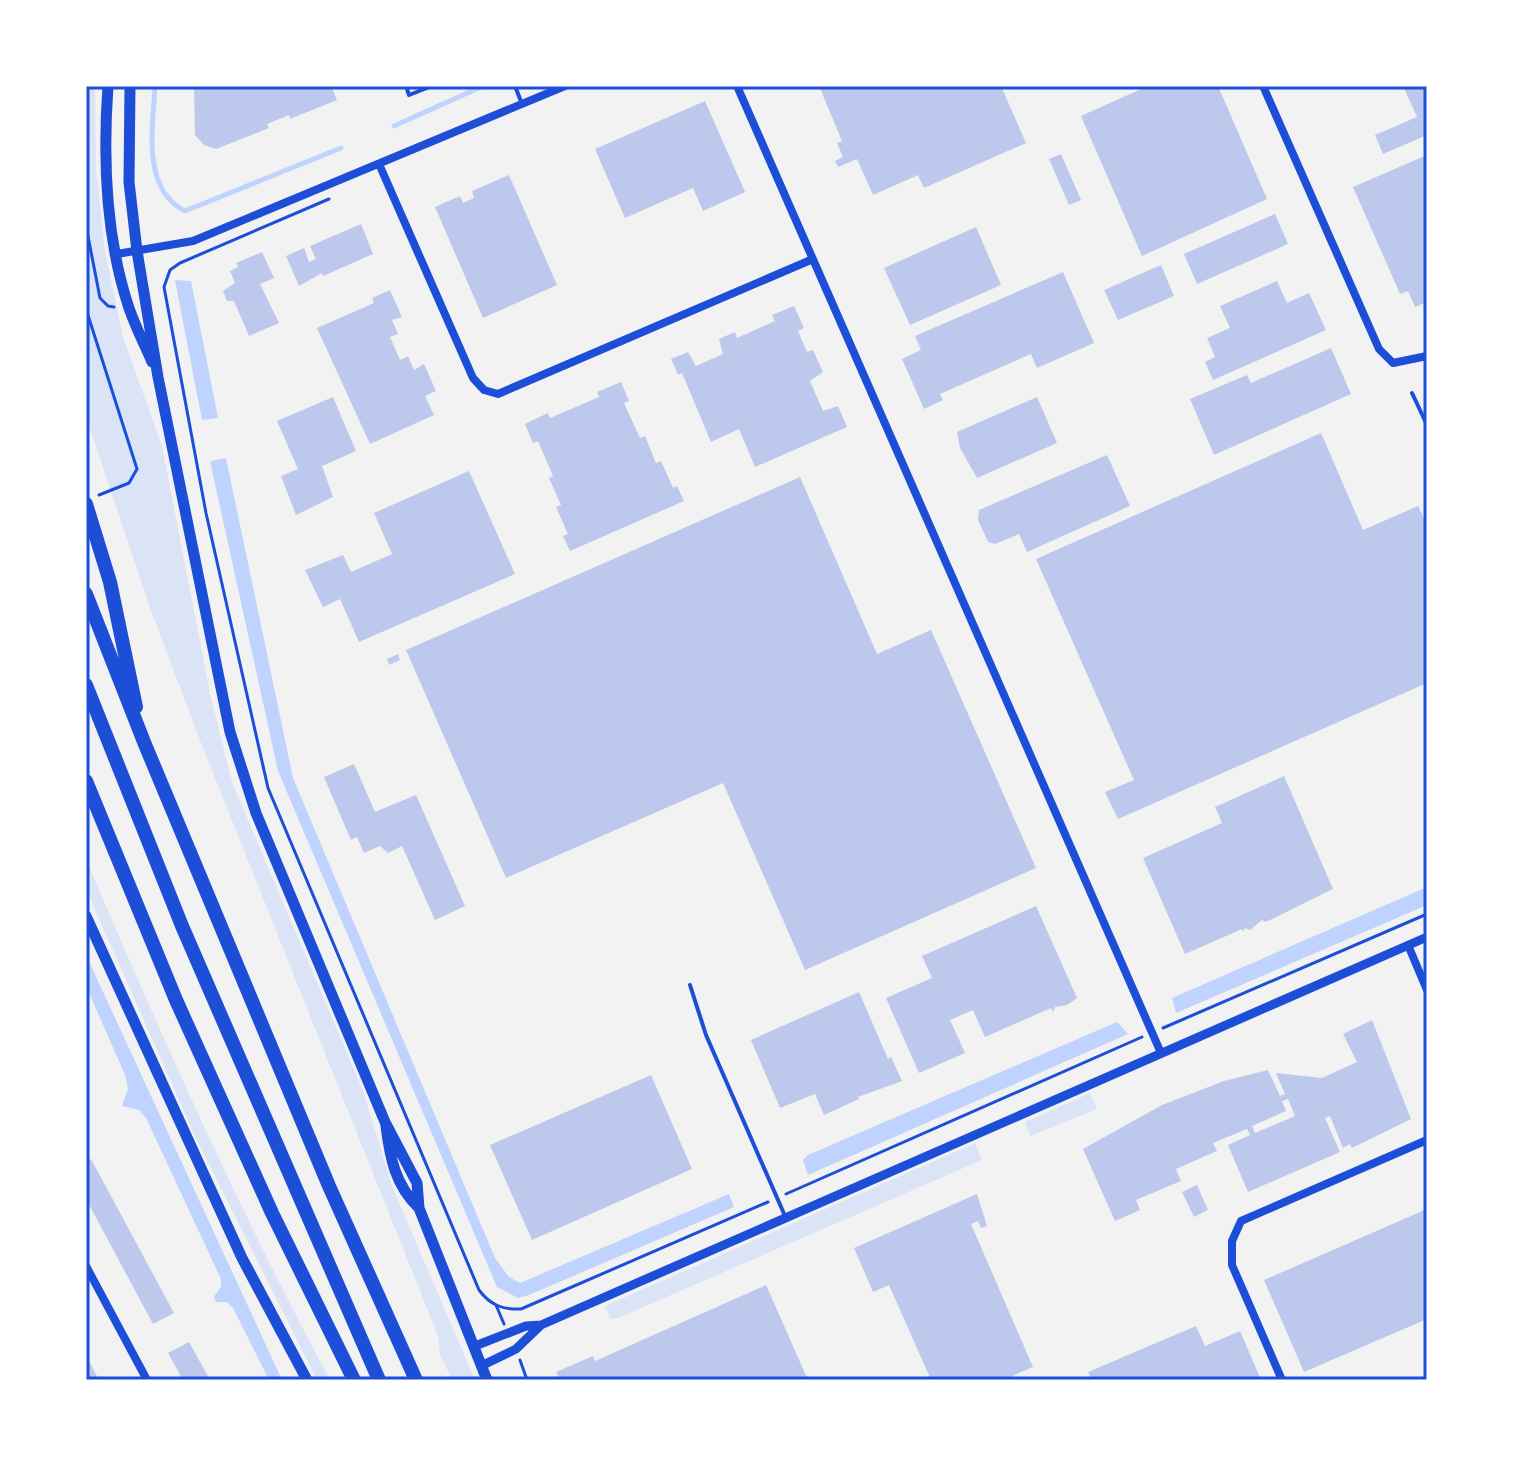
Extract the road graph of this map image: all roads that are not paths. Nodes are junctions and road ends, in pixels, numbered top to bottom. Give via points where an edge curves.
1 (108, 86) edge
2 (130, 86) edge
3 (406, 86) edge
4 (432, 86) edge
5 (515, 86) edge
6 (565, 86) edge
7 (737, 86) edge
8 (1263, 86) edge
9 (522, 104) junction
10 (379, 164) junction
11 (137, 251) junction
12 (117, 254) junction
13 (813, 259) junction
14 (1427, 356) edge
15 (158, 377) junction
16 (1412, 393) dead end
17 (1427, 425) edge
18 (86, 502) edge
19 (86, 594) edge
20 (86, 685) edge
21 (144, 742) junction
22 (86, 773) edge
23 (86, 781) edge
24 (97, 806) junction
25 (86, 916) edge
26 (1427, 937) edge
27 (1408, 945) junction
28 (690, 985) dead end
29 (1427, 990) edge
30 (1161, 1053) junction
31 (1427, 1140) edge
32 (786, 1217) junction
33 (86, 1266) edge
34 (541, 1325) junction
35 (475, 1346) junction
36 (483, 1365) junction
37 (147, 1380) edge
38 (307, 1380) edge
39 (354, 1380) edge
40 (379, 1380) edge
41 (416, 1380) edge
42 (487, 1380) edge
43 (496, 1380) edge
44 (1282, 1380) edge

1 - 12 main road via 105,127
2 - 11 main road via 129,182
3 - 4 lane via 409,95
5 - 9 lane
6 - 9 street
7 - 13 street
8 - 14 street via 1379,349 1393,363
9 - 10 street
10 - 11 street via 193,241
10 - 13 street via 473,378 484,390 498,394
11 - 12 street
11 - 15 main road
12 - 15 main road via 128,304
13 - 30 street
15 - 35 main road via 238,757 256,813 385,1122 417,1183 419,1208
16 - 17 lane
18 - 21 highway via 110,582
19 - 21 highway
20 - 40 highway via 188,941
21 - 41 highway
22 - 24 highway
23 - 24 highway
24 - 39 highway via 189,1028
25 - 38 main road via 242,1258
26 - 27 street
27 - 29 street
27 - 30 street
28 - 32 lane via 706,1035
30 - 32 street
31 - 44 street via 1241,1221 1232,1241 1232,1265
32 - 34 street
33 - 37 street
34 - 35 street
34 - 36 street via 516,1349
35 - 36 main road
36 - 42 main road
36 - 43 main road

